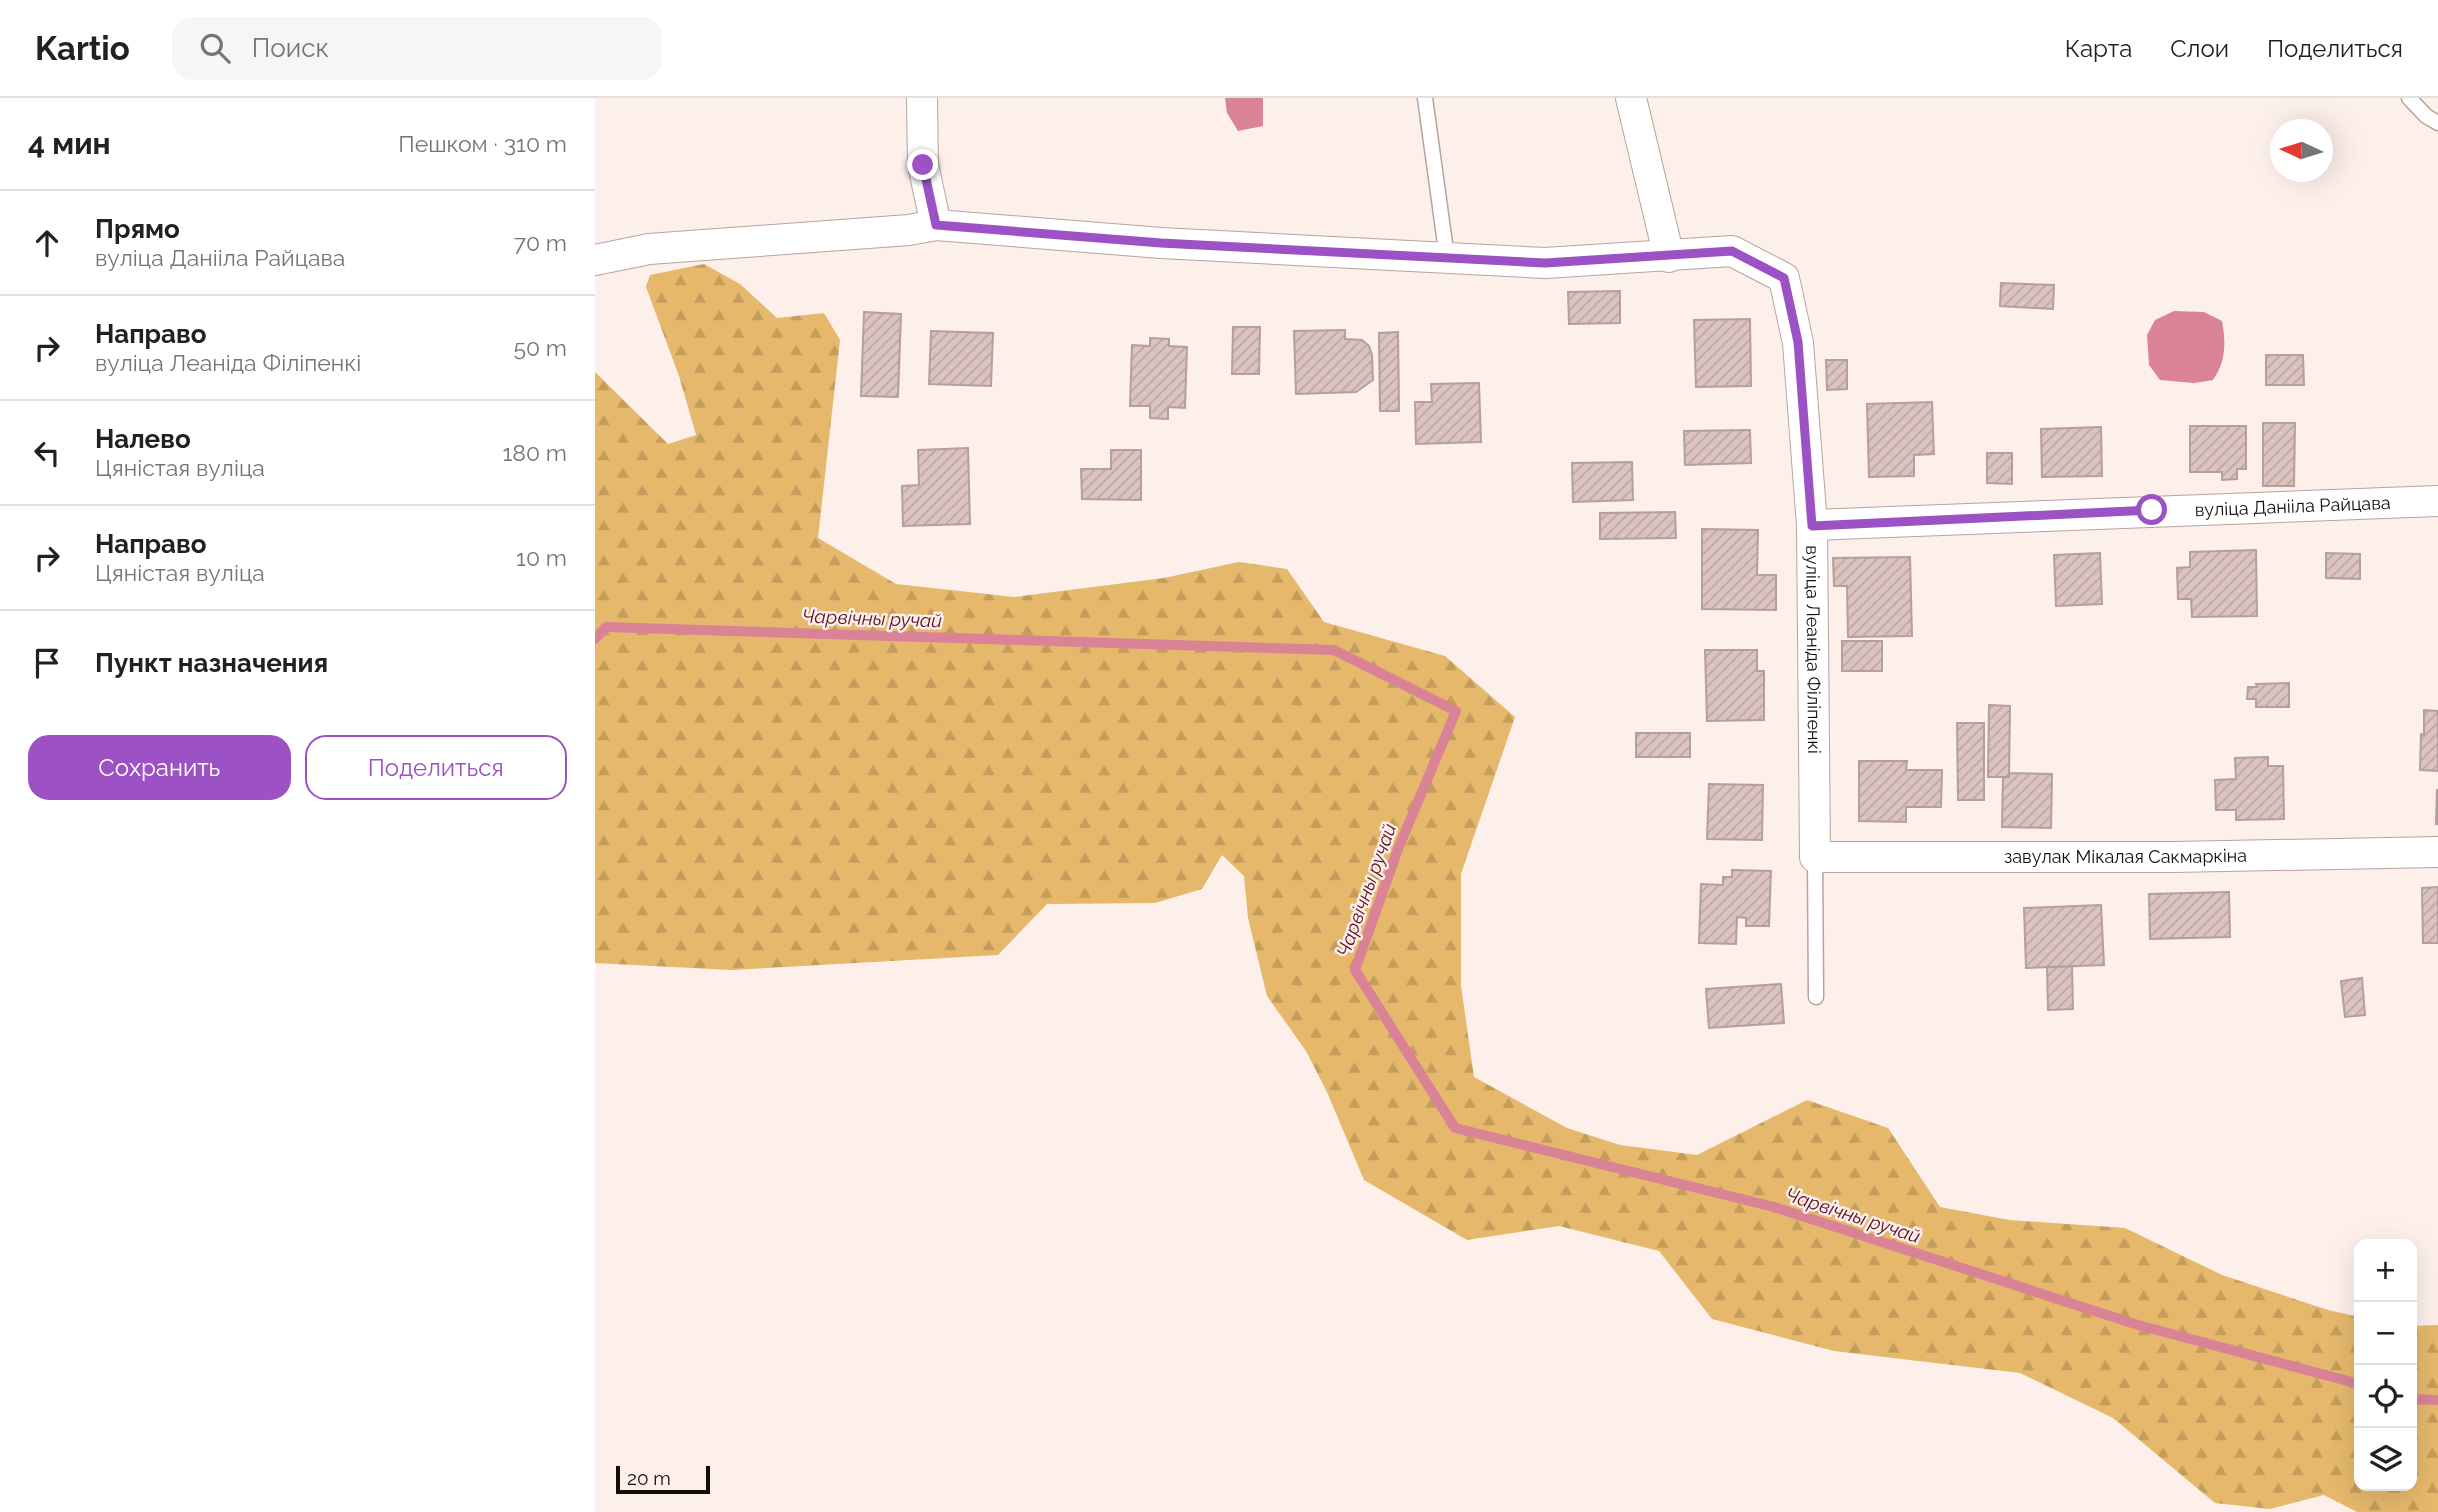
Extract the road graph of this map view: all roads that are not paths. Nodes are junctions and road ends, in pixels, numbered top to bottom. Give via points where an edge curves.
1 (922, 98) edge
2 (1425, 98) edge
3 (1630, 98) edge
4 (2409, 98) edge
5 (2438, 123) edge
6 (936, 225) junction
7 (1669, 257) junction
8 (1447, 258) junction
9 (595, 260) edge
10 (2438, 501) edge
11 (1812, 526) junction
12 (2438, 852) edge
13 (1815, 857) junction
14 (1816, 997) dead end

1 - 6 street via 923,165
2 - 8 lane
3 - 7 street
4 - 5 lane
6 - 8 street
6 - 9 street via 649,248
7 - 8 street via 1545,263
7 - 11 street, вуліца Леаніда Філіпенкі via 1732,251 1784,278 1798,342
10 - 11 street, вуліца Данііла Райцава
11 - 13 street, вуліца Леаніда Філіпенкі
12 - 13 street, завулак Мікалая Сакмаркіна
13 - 14 lane

